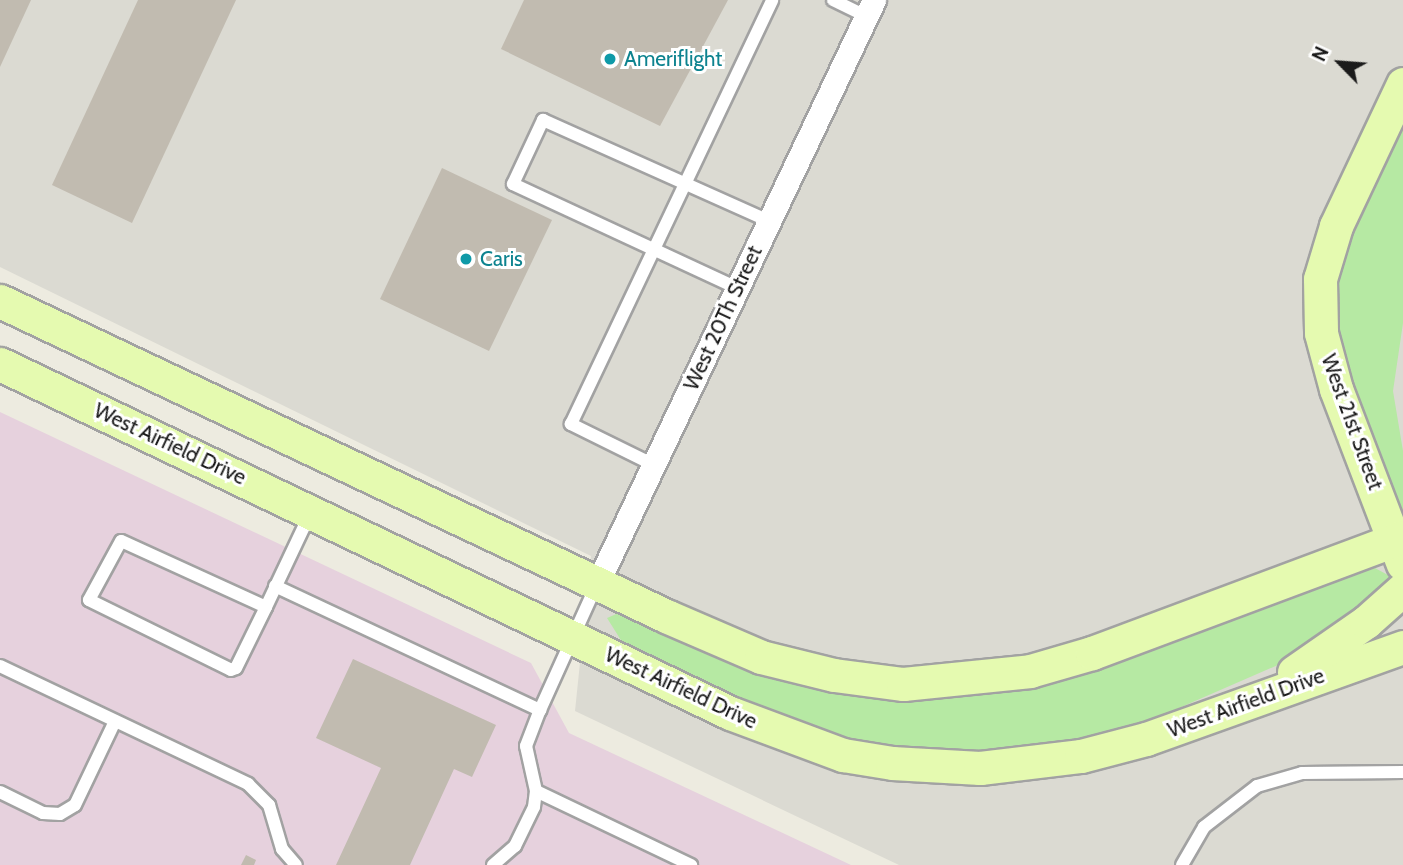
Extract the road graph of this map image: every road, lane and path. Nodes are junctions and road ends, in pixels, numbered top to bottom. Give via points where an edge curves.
1 (772, 0) edge
2 (833, 0) edge
3 (870, 8) edge
4 (1403, 84) edge
5 (686, 184) junction
6 (769, 221) junction
7 (656, 250) junction
8 (737, 288) junction
9 (0, 301) edge
10 (0, 364) edge
11 (654, 464) junction
12 (311, 512) junction
13 (1401, 547) edge
14 (597, 584) junction
15 (275, 586) junction
16 (1403, 589) edge
17 (266, 607) junction
18 (574, 637) junction
19 (1403, 647) edge
20 (0, 666) edge
21 (1231, 708) junction
22 (540, 710) junction
23 (115, 720) junction
24 (1403, 772) edge
25 (536, 791) junction
26 (0, 792) edge
27 (500, 863) edge
28 (296, 865) edge
29 (691, 865) edge
30 (1182, 865) edge

1 - 5 lane
2 - 3 lane
3 - 6 street, West 20Th Street
4 - 13 street, West 21st Street via 1336,226 1320,279 1321,333 1336,389
5 - 6 lane
5 - 7 lane
5 - 7 lane via 543,120 513,184
6 - 8 street, West 20Th Street
7 - 8 lane
7 - 11 lane via 571,424
8 - 11 street, West 20Th Street
9 - 14 street
10 - 12 street, West Airfield Drive
11 - 14 street, West 20Th Street
12 - 15 lane
12 - 18 street, West Airfield Drive
13 - 14 street via 1030,671 903,684 761,657
14 - 18 lane, West 20Th Street
15 - 17 lane
15 - 22 lane
16 - 21 street via 1308,664
17 - 17 lane via 231,670 89,600 121,541
18 - 21 street, West Airfield Drive via 730,713 843,755 892,763 980,768 1081,756 1146,739
18 - 22 lane, West 20Th Street
19 - 21 street, West Airfield Drive
20 - 23 lane
22 - 25 lane, West 20Th Street via 526,746
23 - 26 lane via 75,805 60,814 43,813
23 - 28 lane via 248,783 269,805 282,849
24 - 30 lane via 1302,773 1257,786 1204,827
25 - 27 lane via 534,807 515,846
25 - 29 lane

